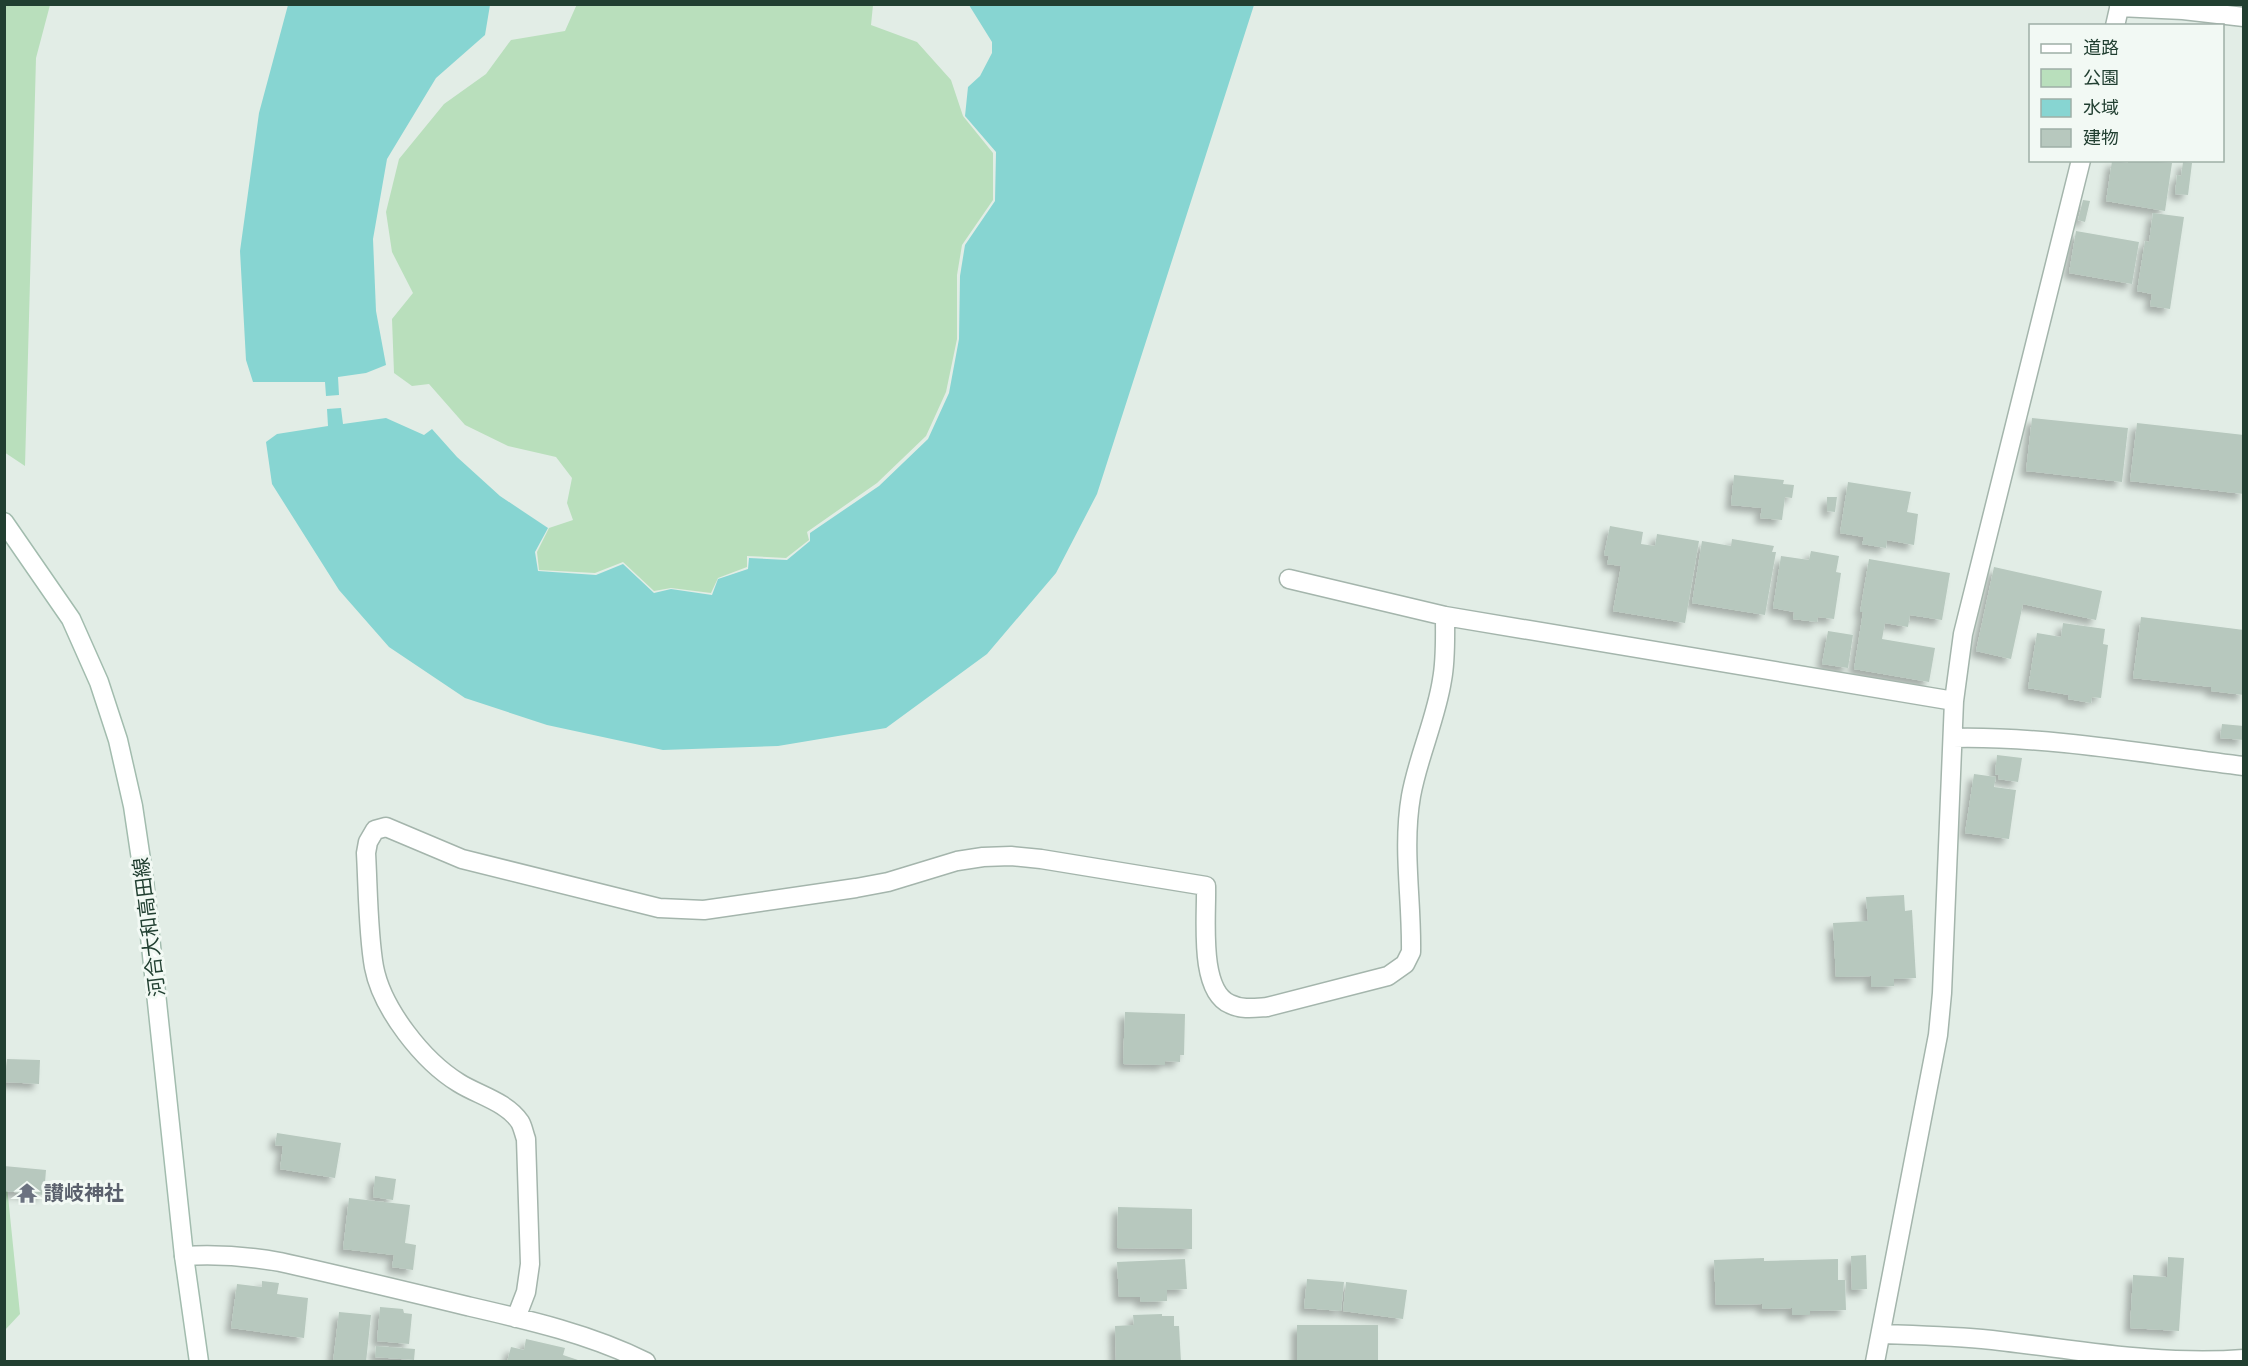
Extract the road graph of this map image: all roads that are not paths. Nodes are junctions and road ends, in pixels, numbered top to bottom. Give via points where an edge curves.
1 (2120, 6) edge
2 (2244, 17) edge
3 (2116, 24) edge
4 (2081, 162) edge
5 (4, 522) edge
6 (1289, 579) dead end
7 (1445, 616) junction
8 (1954, 701) junction
9 (1953, 738) junction
10 (2244, 766) edge
11 (184, 1256) junction
12 (516, 1318) junction
13 (1881, 1334) junction
14 (2051, 1355) edge
15 (2244, 1359) edge
16 (199, 1362) edge
17 (646, 1362) edge
18 (1875, 1362) edge

1 - 2 street
1 - 3 street
4 - 8 street via 1963,634
5 - 11 street, 河合大和高田線 via 71,619 99,682 118,740 144,880
6 - 7 street
7 - 8 street
7 - 12 street via 1442,682 1411,794 1407,827 1411,952 1405,964 1388,976 1267,1007 1247,1009 1228,1004 1215,989 1207,967 1206,886 1041,859 983,857 856,888 681,910 659,908 462,859 386,827 375,830 366,853 374,968 383,996 418,1047 438,1067 507,1109 520,1122 526,1139 530,1264 526,1292
8 - 9 street
9 - 10 street via 2036,740
9 - 13 street via 1938,1035
11 - 12 street via 249,1256
11 - 16 street, 河合大和高田線
12 - 17 street via 579,1335
13 - 14 street via 1935,1335
13 - 18 street
14 - 15 street

